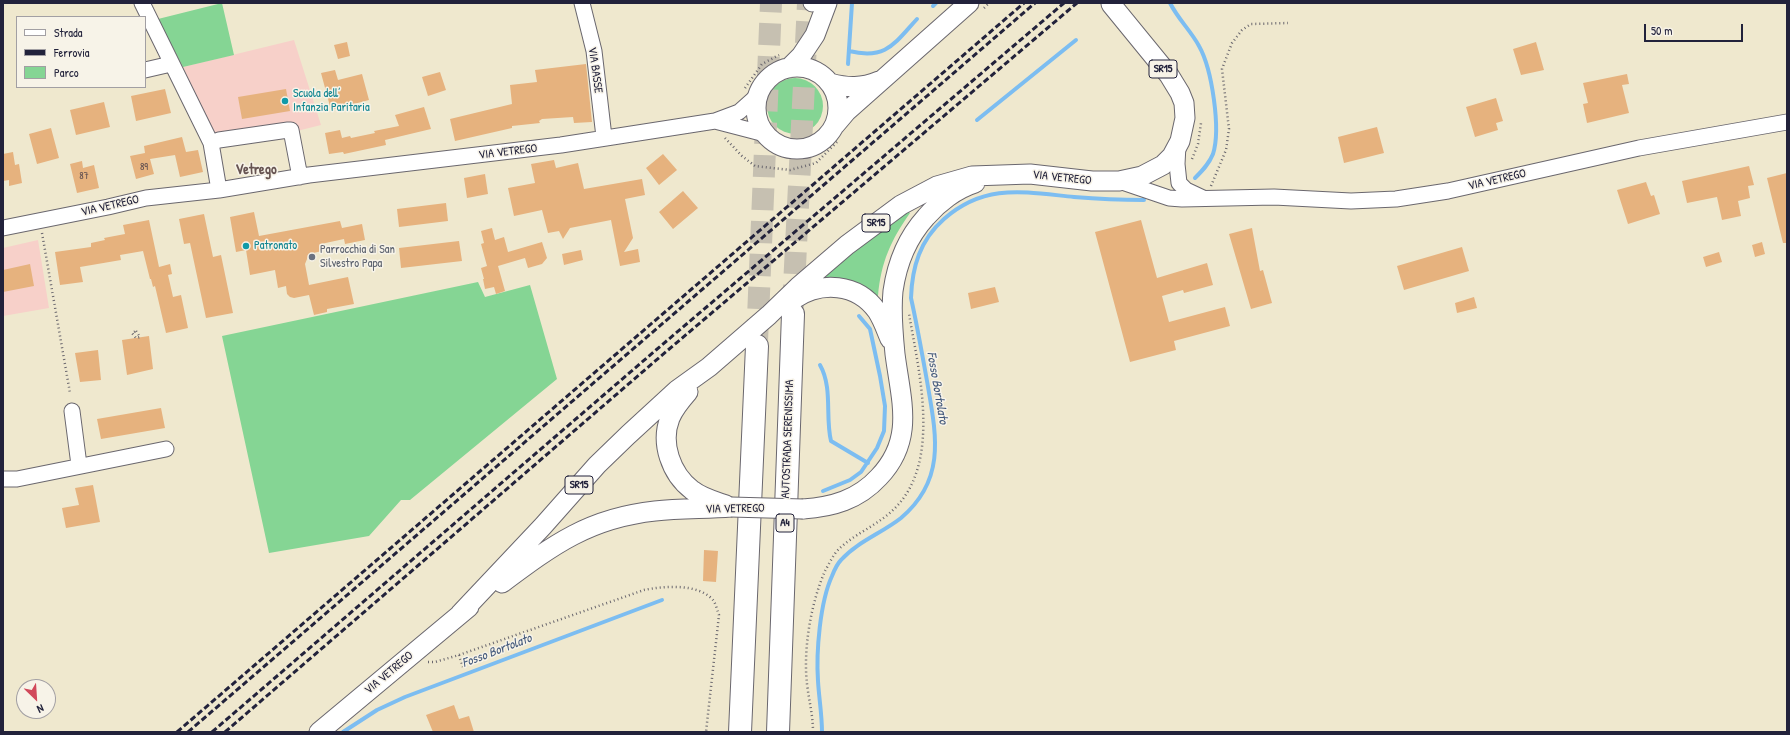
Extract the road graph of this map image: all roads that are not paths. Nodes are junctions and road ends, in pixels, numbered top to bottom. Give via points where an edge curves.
1 (142, 3) edge
2 (582, 3) edge
3 (816, 3) edge
4 (970, 3) edge
5 (1111, 4) edge
6 (815, 35) junction
7 (786, 60) junction
8 (171, 64) junction
9 (146, 67) edge
10 (827, 80) junction
11 (882, 80) junction
12 (751, 92) junction
13 (715, 121) junction
14 (1787, 122) edge
15 (836, 125) junction
16 (765, 134) junction
17 (604, 137) junction
18 (211, 143) junction
19 (1178, 146) junction
20 (1005, 174) junction
21 (300, 177) junction
22 (1119, 181) junction
23 (219, 190) junction
24 (1204, 198) junction
25 (3, 228) edge
26 (793, 314) tunnel mouth
27 (769, 315) junction
28 (757, 346) tunnel mouth
29 (895, 354) junction
30 (709, 368) junction
31 (72, 411) dead end
32 (166, 449) dead end
33 (79, 465) junction
34 (3, 479) edge
35 (731, 507) junction
36 (460, 614) junction
37 (319, 732) edge
38 (740, 732) edge
39 (778, 732) edge

1 - 8 street
2 - 17 street, VIA BASSE via 594,51
3 - 6 main road, VIA VETREGO
4 - 11 main road
5 - 19 main road, VIA VETREGO / SR15 via 1180,93 1185,118
6 - 7 main road, VIA VETREGO via 801,56
6 - 10 main road, VIA VETREGO via 818,57
7 - 10 main road
7 - 12 main road, VIA VETREGO via 776,73
8 - 9 street
8 - 18 street
10 - 11 main road via 855,88
10 - 15 main road, VIA VETREGO via 836,92
11 - 15 main road via 846,112
12 - 13 street, VIA VETREGO via 739,112
12 - 16 main road, VIA VETREGO via 758,122
13 - 16 street, VIA VETREGO
13 - 17 street, VIA VETREGO
14 - 24 street, VIA VETREGO via 1617,153 1448,191 1396,199 1351,201 1274,197
15 - 16 main road, VIA VETREGO via 828,137 816,145 802,149 788,149 775,144
17 - 21 street, VIA VETREGO via 492,154
18 - 21 street via 291,130
18 - 23 street
19 - 22 main road, VIA VETREGO / SR15 via 1164,165 1131,180
19 - 24 street, VIA VETREGO via 1179,183 1186,190
20 - 22 main road, VIA VETREGO / SR15
20 - 27 main road, VIA VETREGO / SR15 via 958,179 937,186 901,205 842,250
20 - 29 main road, VIA VETREGO / SR15 via 970,185 950,196 932,210 908,241 897,269 893,292
21 - 23 street, VIA VETREGO
22 - 24 street, VIA VETREGO via 1169,198
23 - 25 street, VIA VETREGO via 146,198
26 - 39 highway, AUTOSTRADA SERENISSIMA / A4
27 - 29 main road, SR15 via 799,296 816,289 829,286 845,288 863,297 876,310 883,320
27 - 30 main road, VIA VETREGO / SR15
28 - 38 highway
29 - 35 main road, VIA VETREGO / SR15, bridge via 902,392 903,427 896,452 887,468 873,483 844,502 831,506 803,509
30 - 35 main road, SR15 via 673,411 669,420 666,444 674,468 686,485 701,496
30 - 36 main road, VIA VETREGO / SR15 via 677,390 597,465
31 - 33 street
32 - 33 street
33 - 34 street via 17,479
35 - 36 main road, VIA VETREGO / SR15 via 655,510 599,522 551,546
36 - 37 main road, VIA VETREGO / SR15

